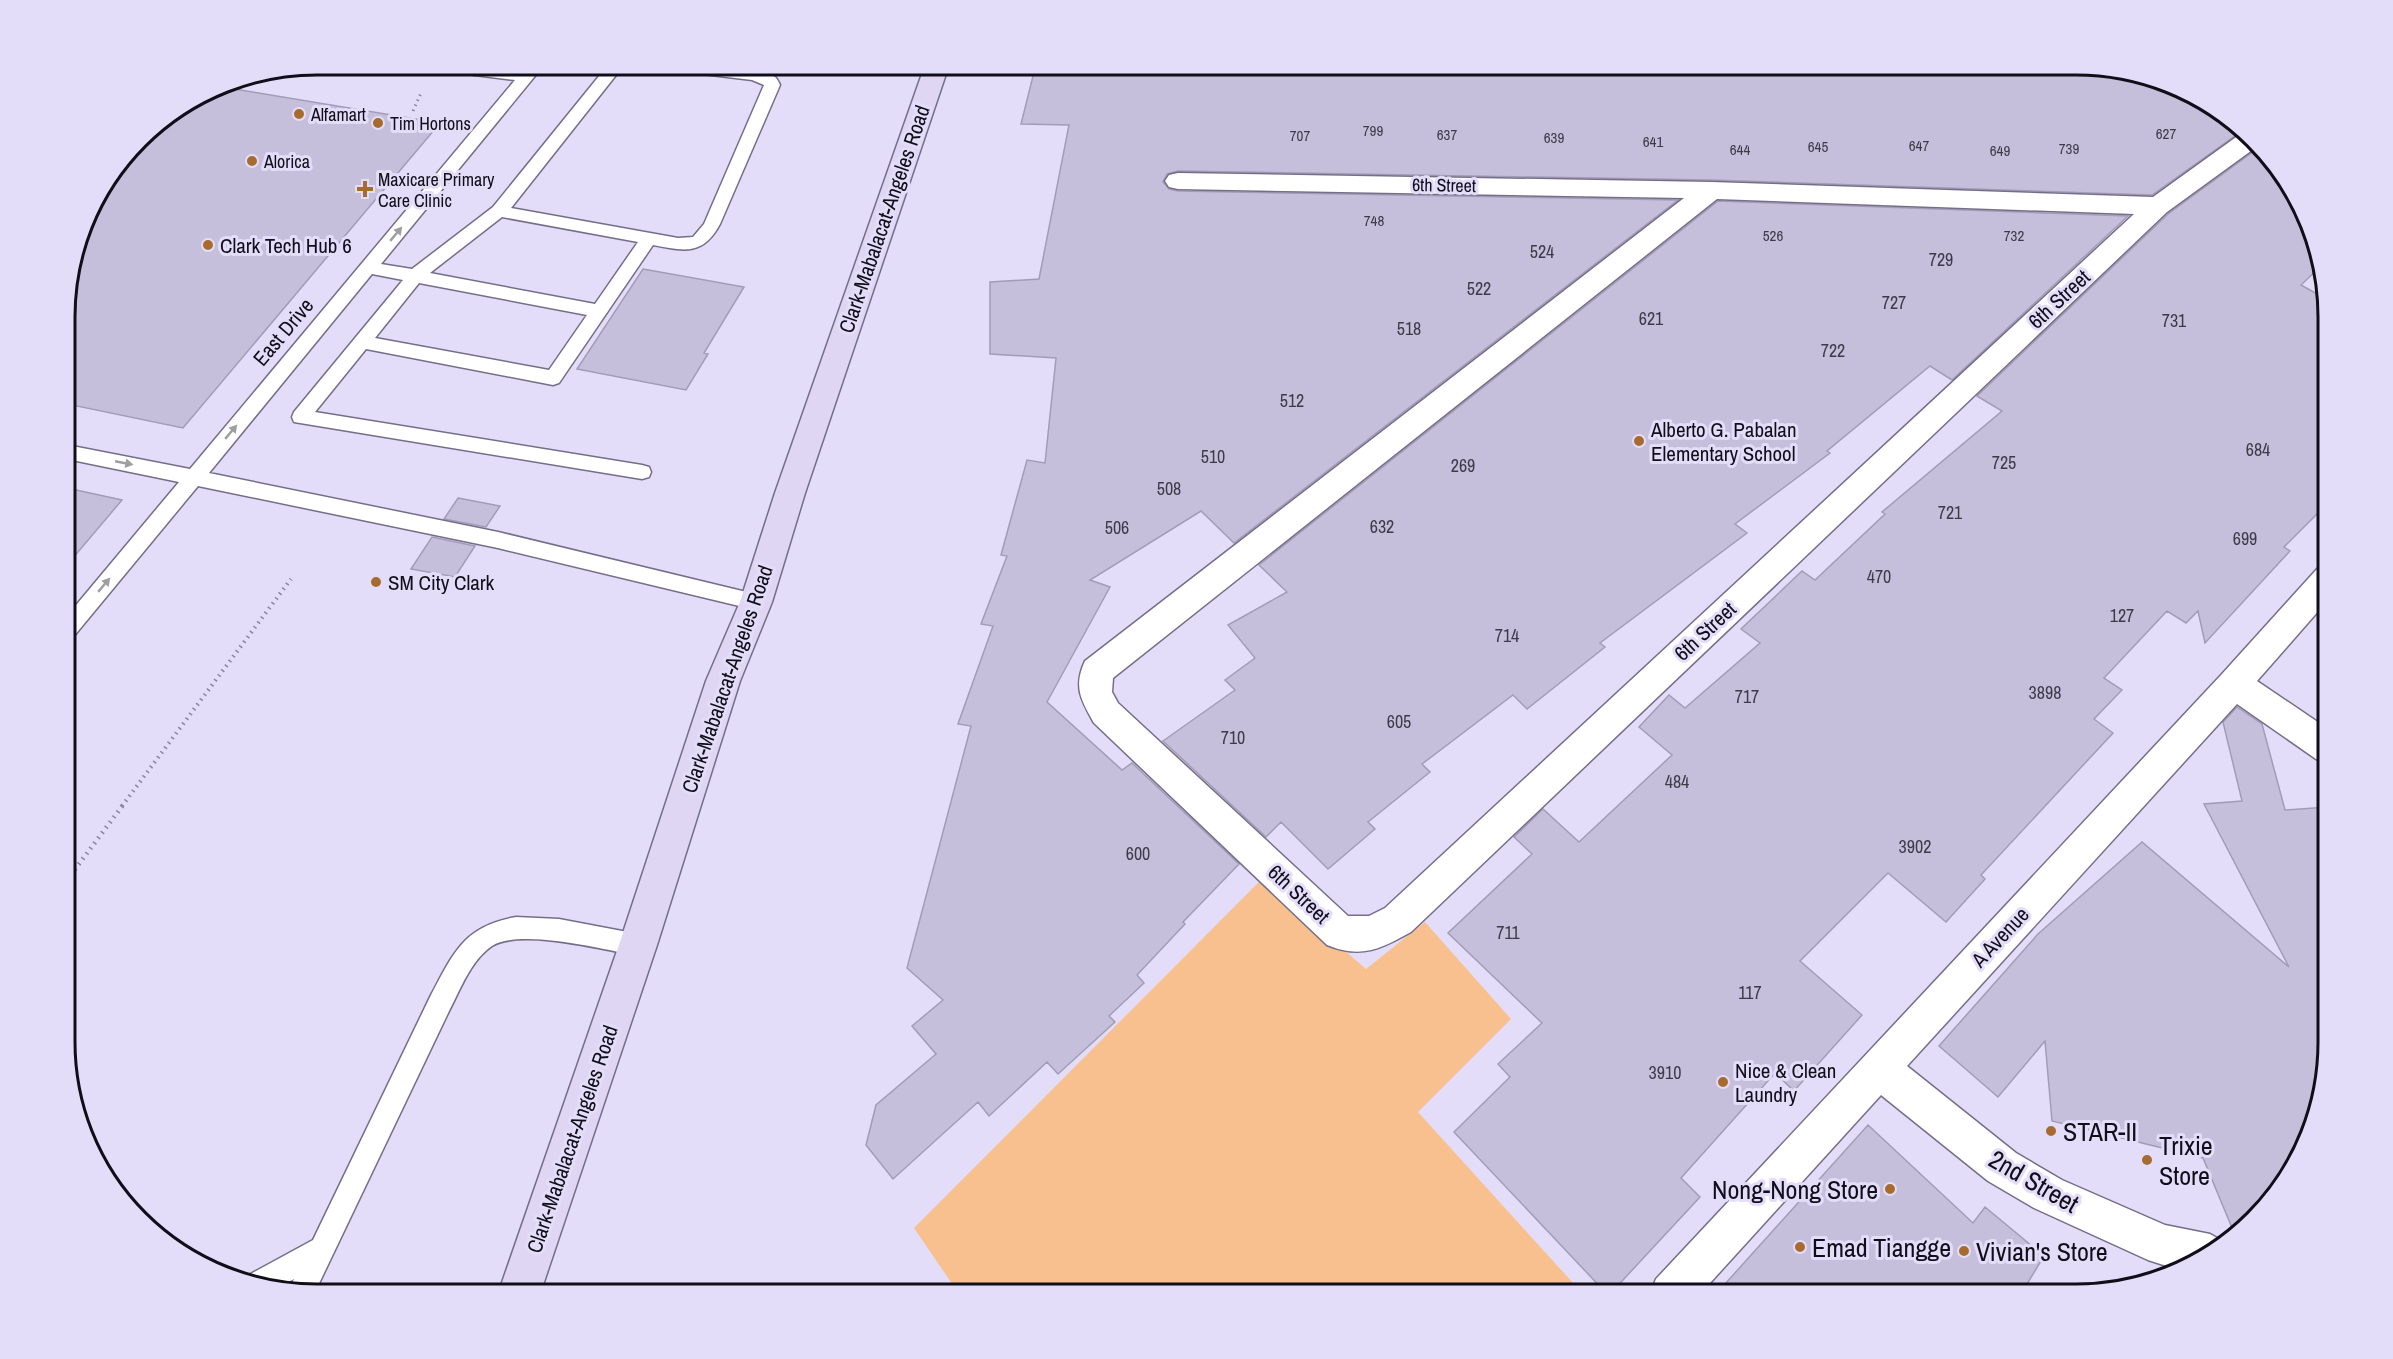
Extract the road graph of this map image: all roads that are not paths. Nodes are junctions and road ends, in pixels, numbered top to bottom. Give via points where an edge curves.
1 (528, 75) edge
2 (607, 75) edge
3 (754, 75) edge
4 (933, 75) edge
5 (2245, 144) edge
6 (1178, 181) dead end
7 (1711, 190) junction
8 (2158, 206) junction
9 (499, 211) junction
10 (648, 240) junction
11 (368, 267) junction
12 (415, 276) junction
13 (597, 311) junction
14 (360, 342) junction
15 (75, 454) edge
16 (642, 472) dead end
17 (193, 477) junction
18 (2318, 589) edge
19 (756, 602) junction
20 (75, 620) edge
21 (2234, 684) junction
22 (2318, 741) edge
23 (638, 945) junction
24 (1879, 1068) junction
25 (322, 1249) junction
26 (2197, 1252) edge
27 (268, 1279) edge
28 (306, 1283) edge
29 (522, 1284) edge
30 (1680, 1284) edge

11 -> 1 lane, East Drive
2 - 9 lane
3 - 10 lane via 770,80 772,85 703,239 687,246
4 - 19 main road, Clark-Mabalacat-Angeles Road
5 - 8 street, 6th Street
6 - 7 street, 6th Street
7 - 8 street, 6th Street
7 - 8 street, 6th Street via 1097,671 1095,694 1106,713 1340,933 1372,934 1398,920
9 - 10 lane
9 - 12 lane
10 - 13 lane
11 - 12 lane
17 -> 11 lane, East Drive
12 - 13 lane
12 - 14 lane
13 - 14 lane via 552,378
14 - 16 lane via 301,417
15 -> 17 lane
17 - 19 lane via 633,570
20 -> 17 lane, East Drive
18 - 21 street, A Avenue
19 - 23 main road, Clark-Mabalacat-Angeles Road via 723,681
21 - 22 street
21 - 24 street, A Avenue
23 - 25 lane via 533,928 509,928 484,937 459,967 440,1003
23 - 29 main road, Clark-Mabalacat-Angeles Road
24 - 26 street, 2nd Street via 2002,1167 2048,1194 2163,1245
24 - 30 street, A Avenue
25 - 27 lane
25 - 28 lane

